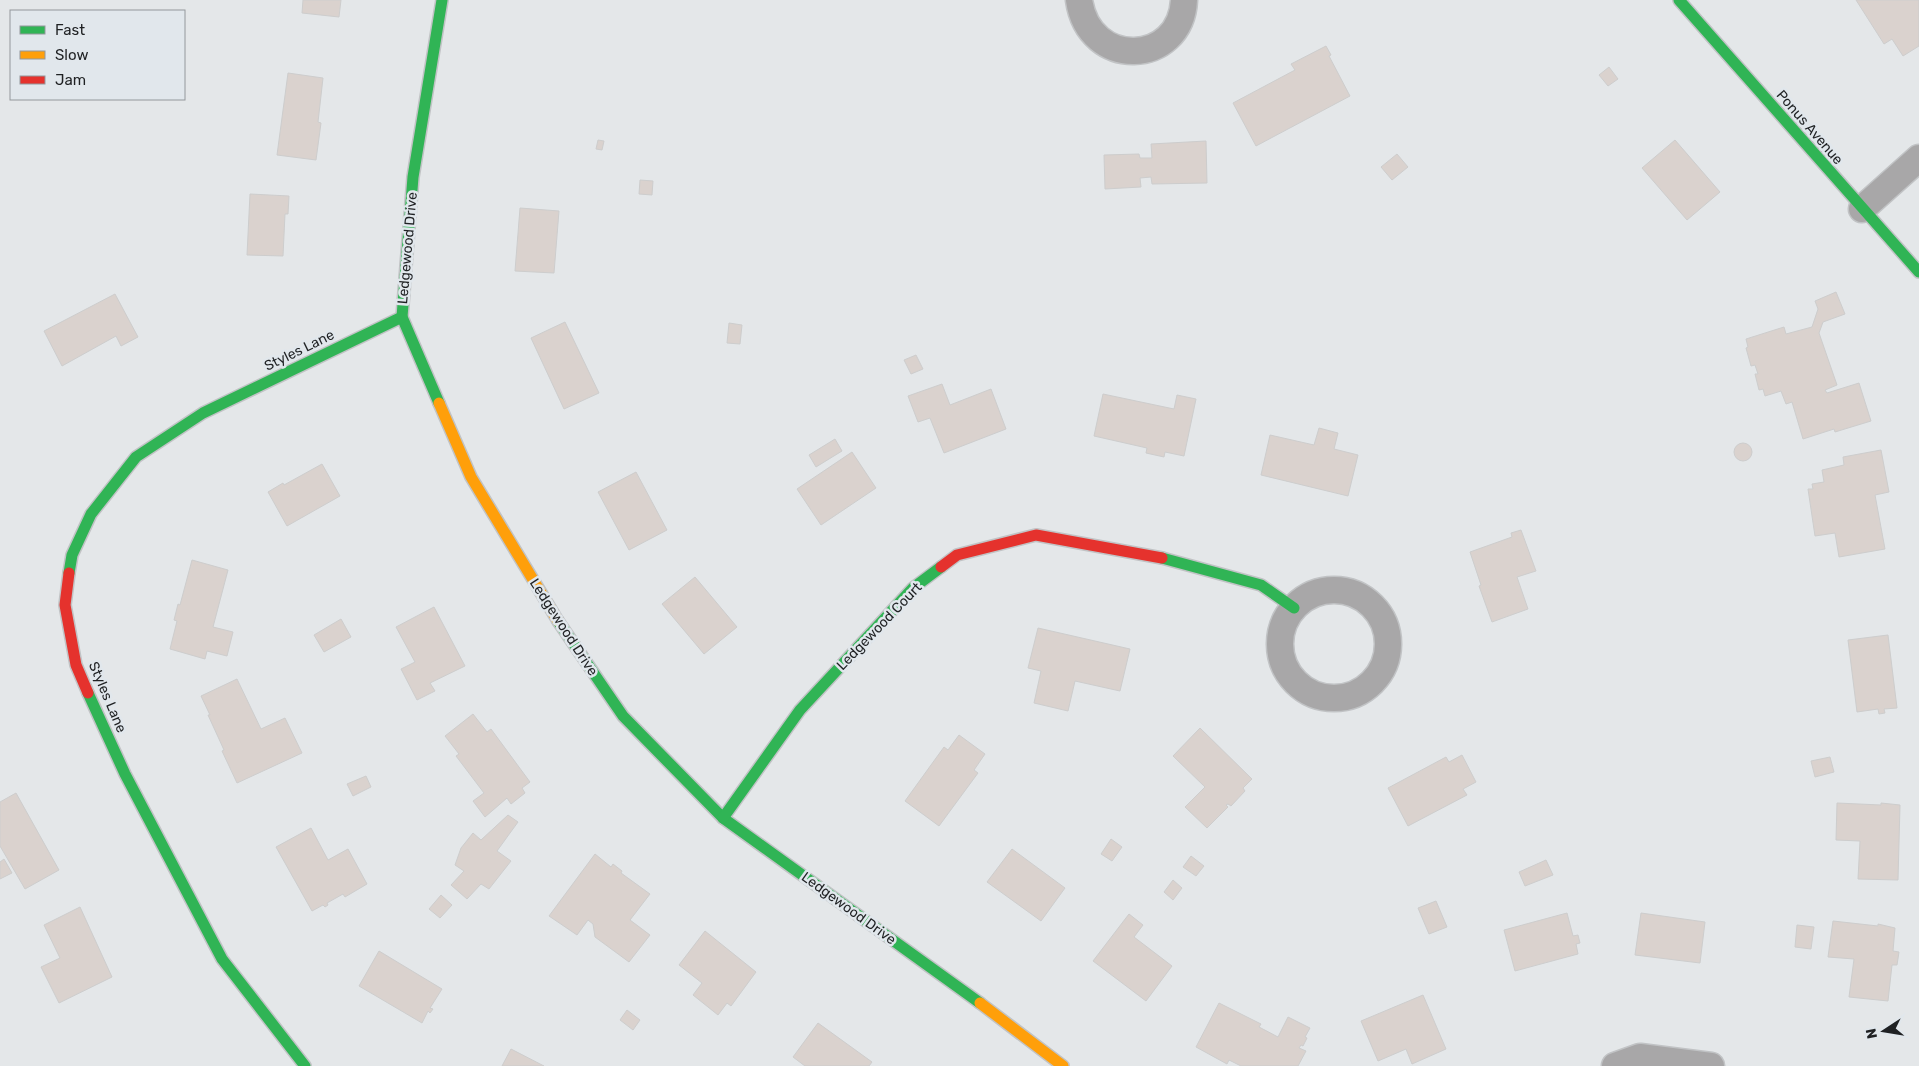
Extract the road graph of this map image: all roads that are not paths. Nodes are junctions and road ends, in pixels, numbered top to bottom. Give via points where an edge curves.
1 (442, 0) edge
2 (1079, 0) edge
3 (1184, 0) edge
4 (1680, 0) edge
5 (1919, 158) edge
6 (1862, 209) junction
7 (1919, 272) edge
8 (402, 317) junction
9 (1294, 608) junction
10 (723, 818) junction
11 (304, 1066) edge
12 (1063, 1066) edge
13 (1614, 1066) edge
14 (1711, 1066) edge

1 - 8 street, Ledgewood Drive via 413,177
2 - 3 street via 1082,17 1096,38 1118,50 1135,51 1158,44 1172,33 1180,19
4 - 6 street, Ponus Avenue
5 - 6 street
6 - 7 street, Ponus Avenue
8 - 10 street, Ledgewood Drive via 471,477 566,636 624,716
8 - 11 street, Styles Lane via 203,414 136,457 92,514 72,555 65,605 76,665 125,774 222,959
9 - 9 street via 1283,624 1280,643 1287,671 1300,685 1317,695 1336,698 1355,694 1377,676 1386,659 1388,640 1382,621 1364,599 1346,591 1327,590 1309,596
9 - 10 street, Ledgewood Court via 1261,585 1172,560 1036,535 957,555 913,588 800,710
10 - 12 street, Ledgewood Drive via 976,999
13 - 14 street via 1640,1057

